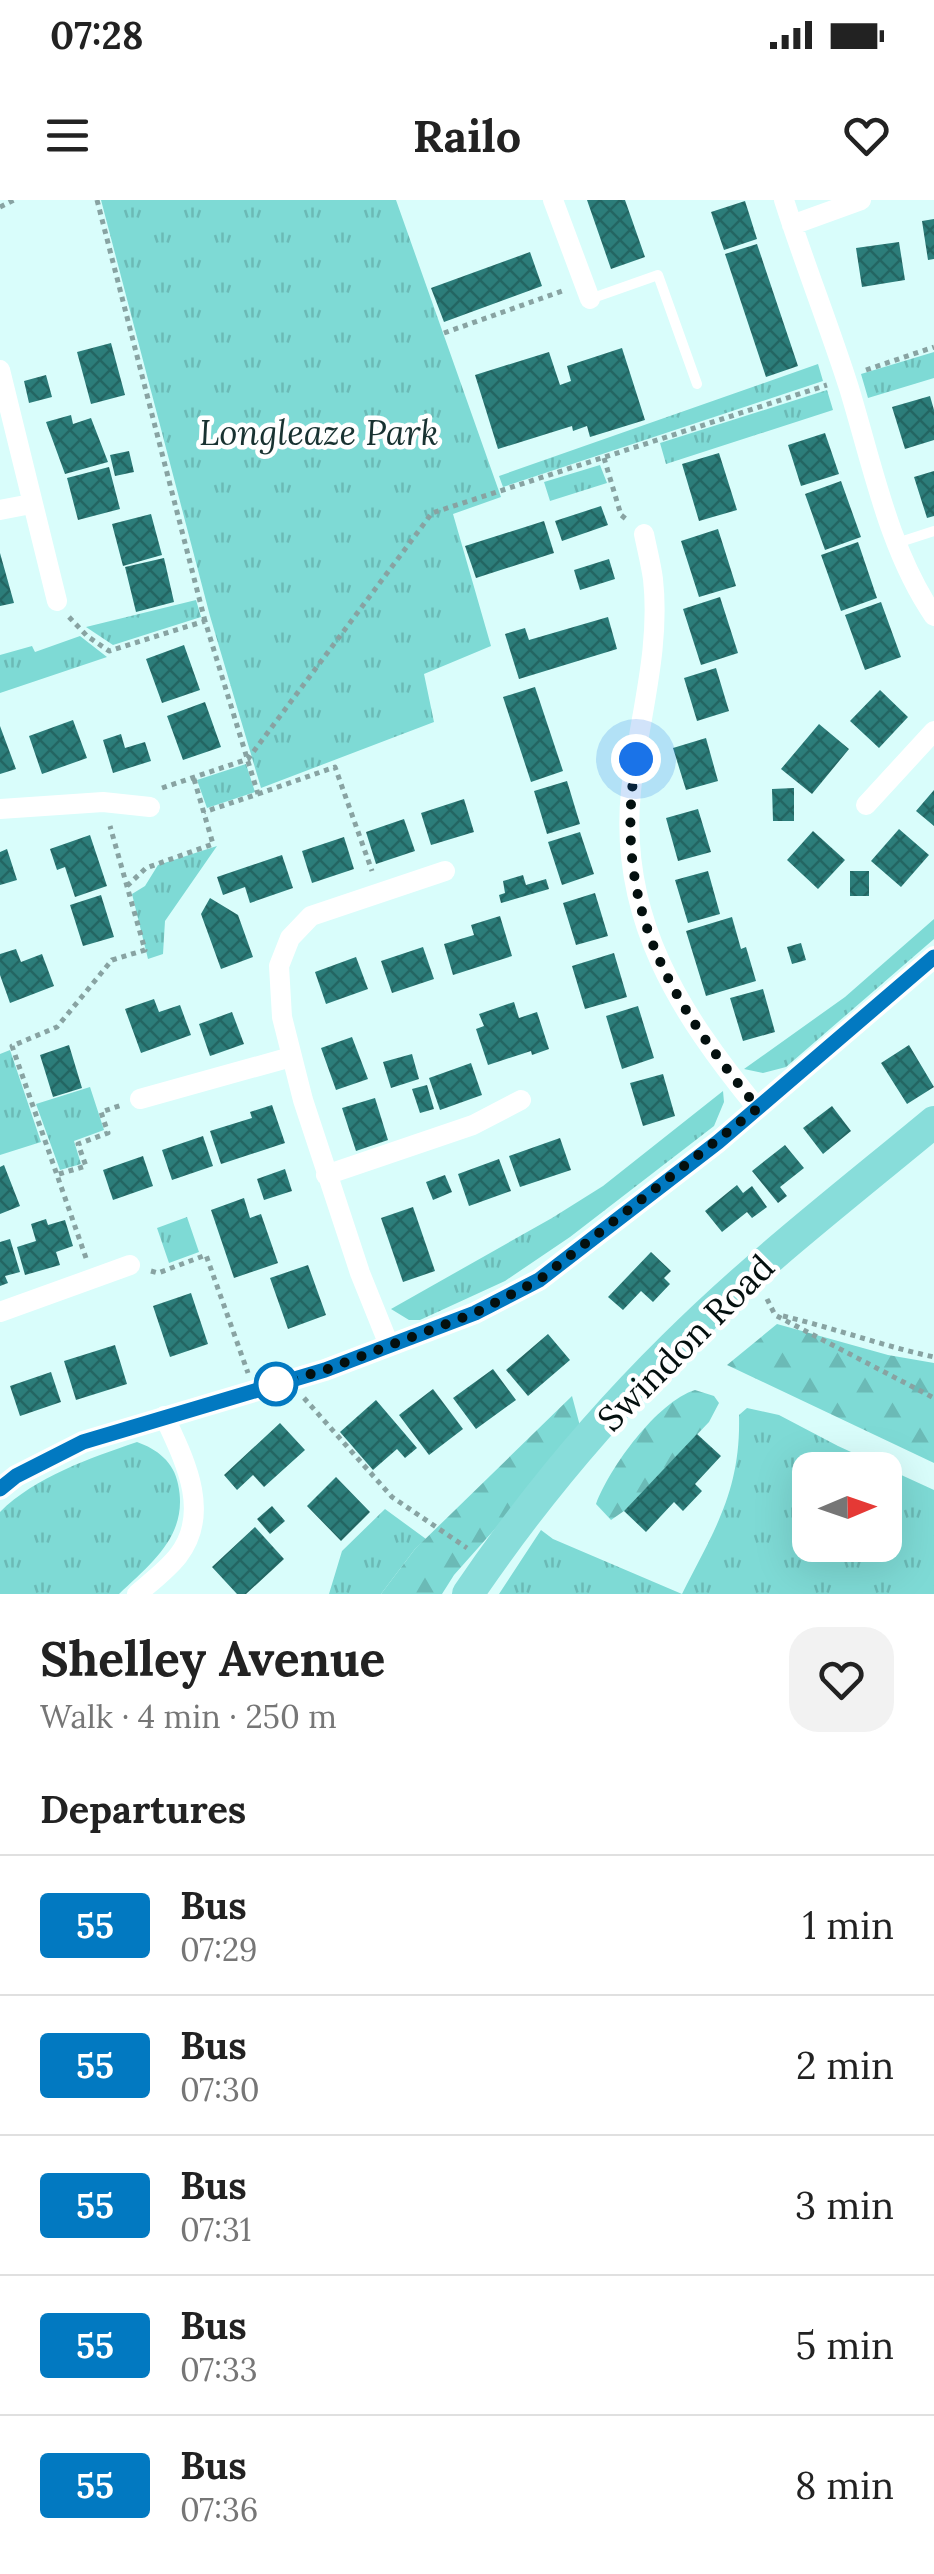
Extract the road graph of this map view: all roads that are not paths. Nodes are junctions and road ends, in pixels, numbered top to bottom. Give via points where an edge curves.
1 (553, 200) edge
2 (784, 200) edge
3 (861, 200) edge
4 (792, 225) junction
5 (590, 300) joint
6 (0, 370) edge
7 (697, 384) dead end
8 (31, 504) junction
9 (0, 510) edge
10 (934, 531) edge
11 (644, 534) road end
12 (898, 544) junction
13 (57, 601) road end
14 (934, 616) edge
15 (934, 732) edge
16 (866, 805) dead end
17 (150, 808) dead end
18 (0, 809) edge
19 (445, 871) dead end
20 (934, 957) edge
21 (291, 1057) junction
22 (140, 1100) road end
23 (521, 1100) dead end
24 (758, 1108) junction
25 (934, 1122) edge
26 (326, 1175) junction
27 (130, 1265) dead end
28 (0, 1312) edge
29 (389, 1346) junction
30 (164, 1416) junction
31 (0, 1489) edge
32 (138, 1594) edge
33 (468, 1594) edge

1 - 5 street
2 - 4 street
3 - 4 street
4 - 12 street
5 - 7 lane via 658,275
6 - 8 street
8 - 9 street
8 - 13 street
10 - 12 lane
11 - 24 street via 654,620 630,793 634,882 677,998
12 - 14 street
15 - 16 street
17 - 18 street via 103,802
19 - 21 street via 310,916 290,938 278,986
20 - 24 street
21 - 22 street
21 - 26 street
23 - 26 street via 473,1125
24 - 29 street via 539,1280
25 - 33 main road, Swindon Road via 672,1347
26 - 29 street
27 - 28 street
29 - 30 street
30 - 31 street via 83,1442
30 - 32 street via 188,1468 194,1513 180,1553

